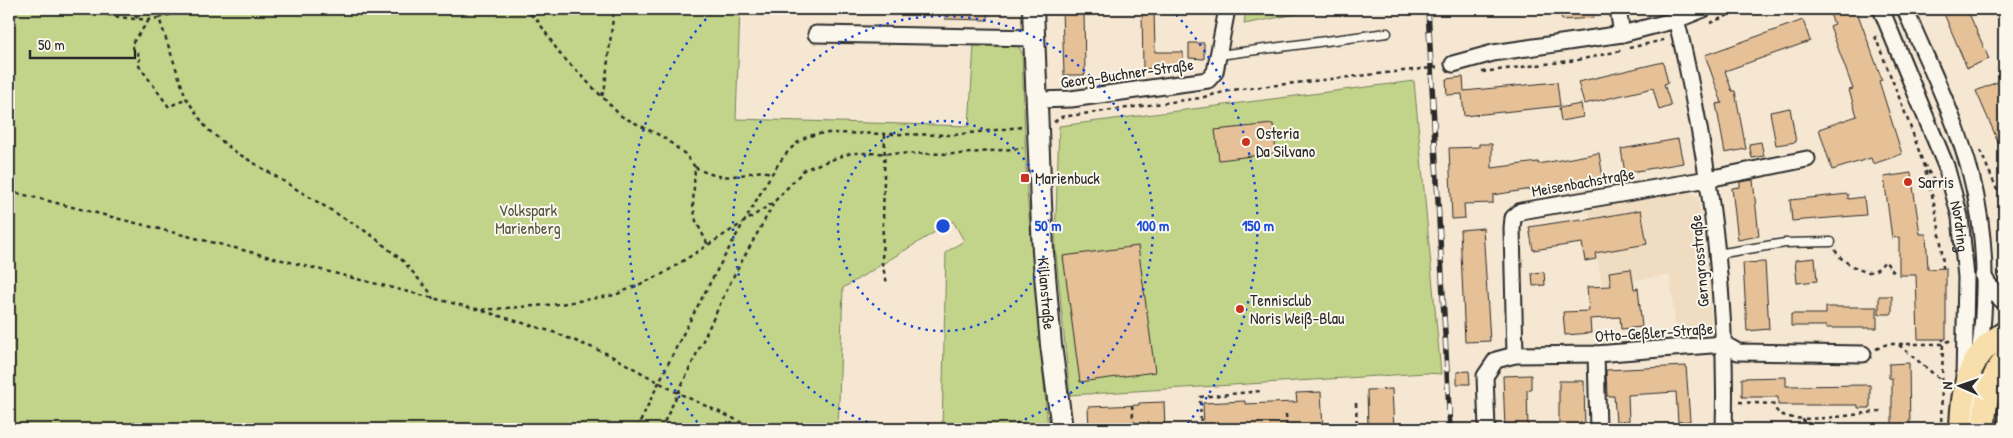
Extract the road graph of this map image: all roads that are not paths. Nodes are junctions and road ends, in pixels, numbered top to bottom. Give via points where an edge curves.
1 (1033, 9) edge
2 (1227, 9) edge
3 (1618, 9) edge
4 (1704, 9) edge
5 (1880, 9) edge
6 (1905, 9) edge
7 (1676, 20) junction
8 (1387, 33) dead end
9 (816, 34) dead end
10 (1622, 34) junction
11 (1034, 38) junction
12 (1219, 55) junction
13 (1453, 64) road end
14 (1037, 100) junction
15 (1807, 159) dead end
16 (1708, 179) junction
17 (1831, 242) road end
18 (1717, 254) junction
19 (1983, 276) junction
20 (2004, 302) edge
21 (2004, 333) edge
22 (1724, 344) junction
23 (1964, 347) junction
24 (1515, 354) junction
25 (1596, 354) junction
26 (1863, 354) road end
27 (2003, 363) edge
28 (1062, 429) edge
29 (1487, 429) edge
30 (1598, 429) edge
31 (1724, 429) edge
32 (1962, 429) edge
33 (1979, 429) edge
34 (1984, 429) edge

1 - 11 main road, Kilianstraße
2 - 12 street, Georg-Buchner-Straße
3 - 10 street
4 - 7 street
5 - 23 street, Nordring via 1946,166 1954,193 1966,277
6 - 19 street, Nordring via 1954,126 1970,174 1980,232
7 - 10 street
7 - 16 street, Gerngrosstraße
8 - 12 lane
9 - 11 street
10 - 13 street via 1493,53
11 - 14 main road, Kilianstraße
12 - 14 street, Georg-Buchner-Straße via 1215,72 1208,80 1071,99
14 - 28 main road, Kilianstraße via 1044,127 1045,277
15 - 16 street
16 - 18 street, Gerngrosstraße
16 - 24 street, Meisenbachstraße via 1521,211 1514,218 1512,228
17 - 18 lane via 1785,243
18 - 22 street, Gerngrosstraße
19 - 20 street via 1991,290
19 - 23 street, Nordring via 1982,327
21 - 23 main road via 1993,341
22 - 25 street, Otto-Geßler-Straße
22 - 26 street, Otto-Geßler-Straße via 1738,352
22 - 31 street, Gerngrosstraße
23 - 27 street via 1988,363
23 - 32 main road via 1969,374
23 - 33 street, Nordring via 1976,376 1974,417
24 - 25 street, Otto-Geßler-Straße
24 - 29 street, Otto-Geßler-Straße via 1496,360 1485,376
25 - 30 street
27 - 34 main road via 1987,400

